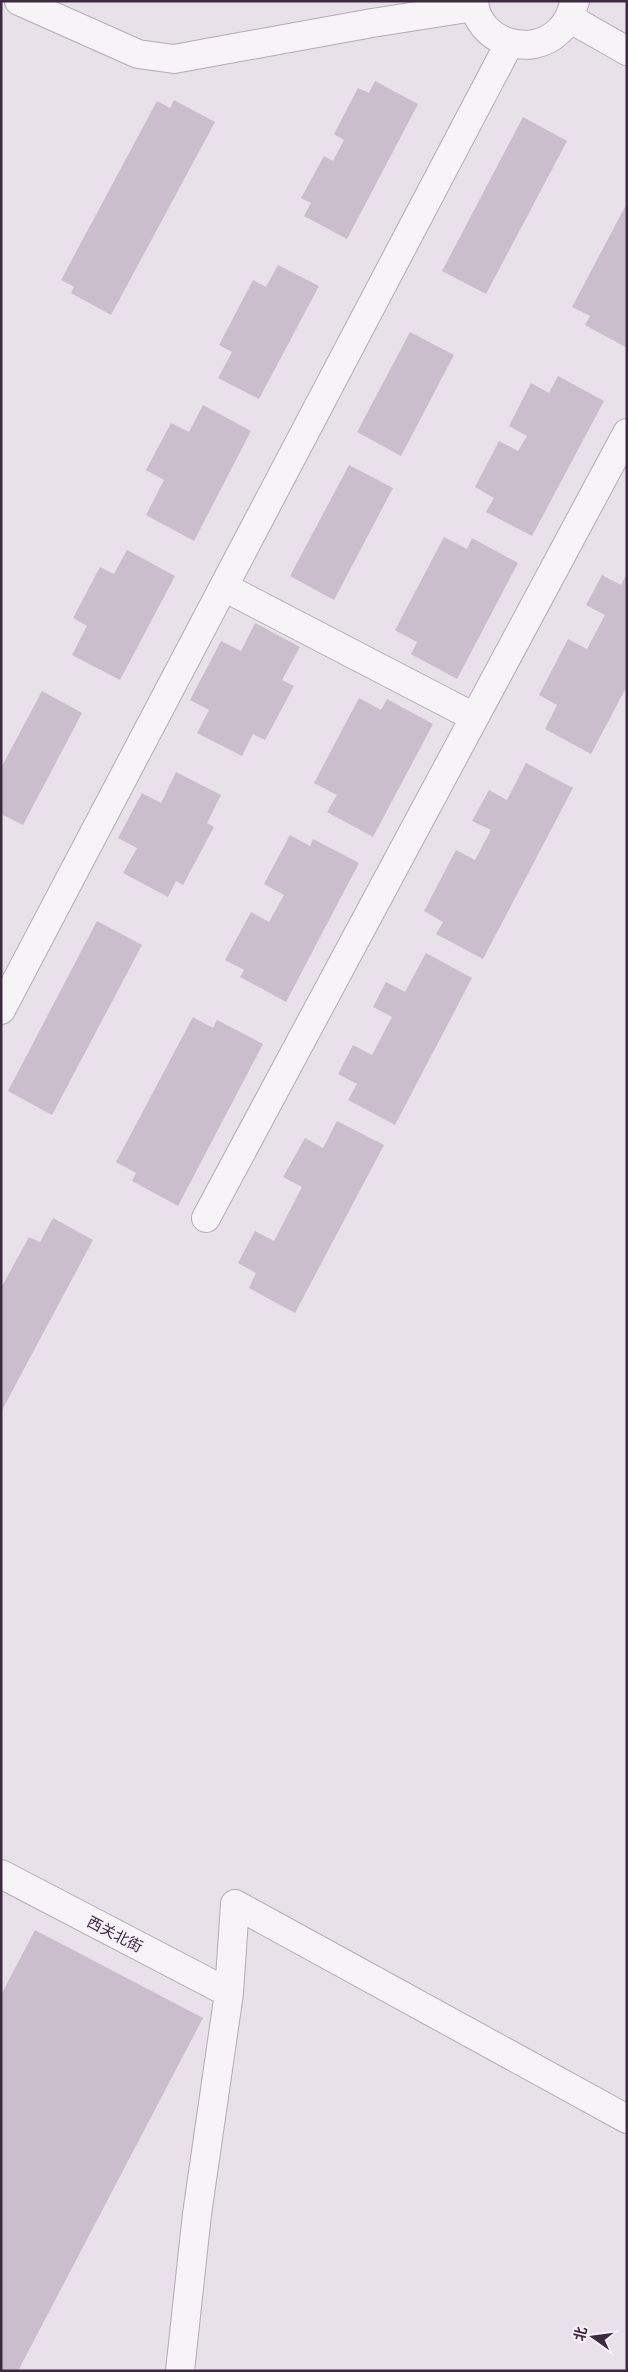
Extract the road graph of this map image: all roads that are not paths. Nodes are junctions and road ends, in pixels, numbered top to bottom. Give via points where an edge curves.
1 (19, 1) edge
2 (474, 4) edge
3 (572, 10) edge
4 (509, 44) junction
5 (627, 51) edge
6 (627, 432) edge
7 (224, 587) junction
8 (474, 717) junction
9 (1, 1010) edge
10 (206, 1218) dead end
11 (1, 1874) edge
12 (229, 1993) junction
13 (627, 2118) edge
14 (180, 2371) edge

1 - 2 street via 138,54 174,59
2 - 4 street via 487,30
3 - 4 street via 558,32 544,42
3 - 5 street
4 - 7 street
6 - 8 street
7 - 8 street
7 - 9 street
8 - 10 street
11 - 12 street, 西关北街
12 - 13 street via 236,1904
12 - 14 street via 196,2214

